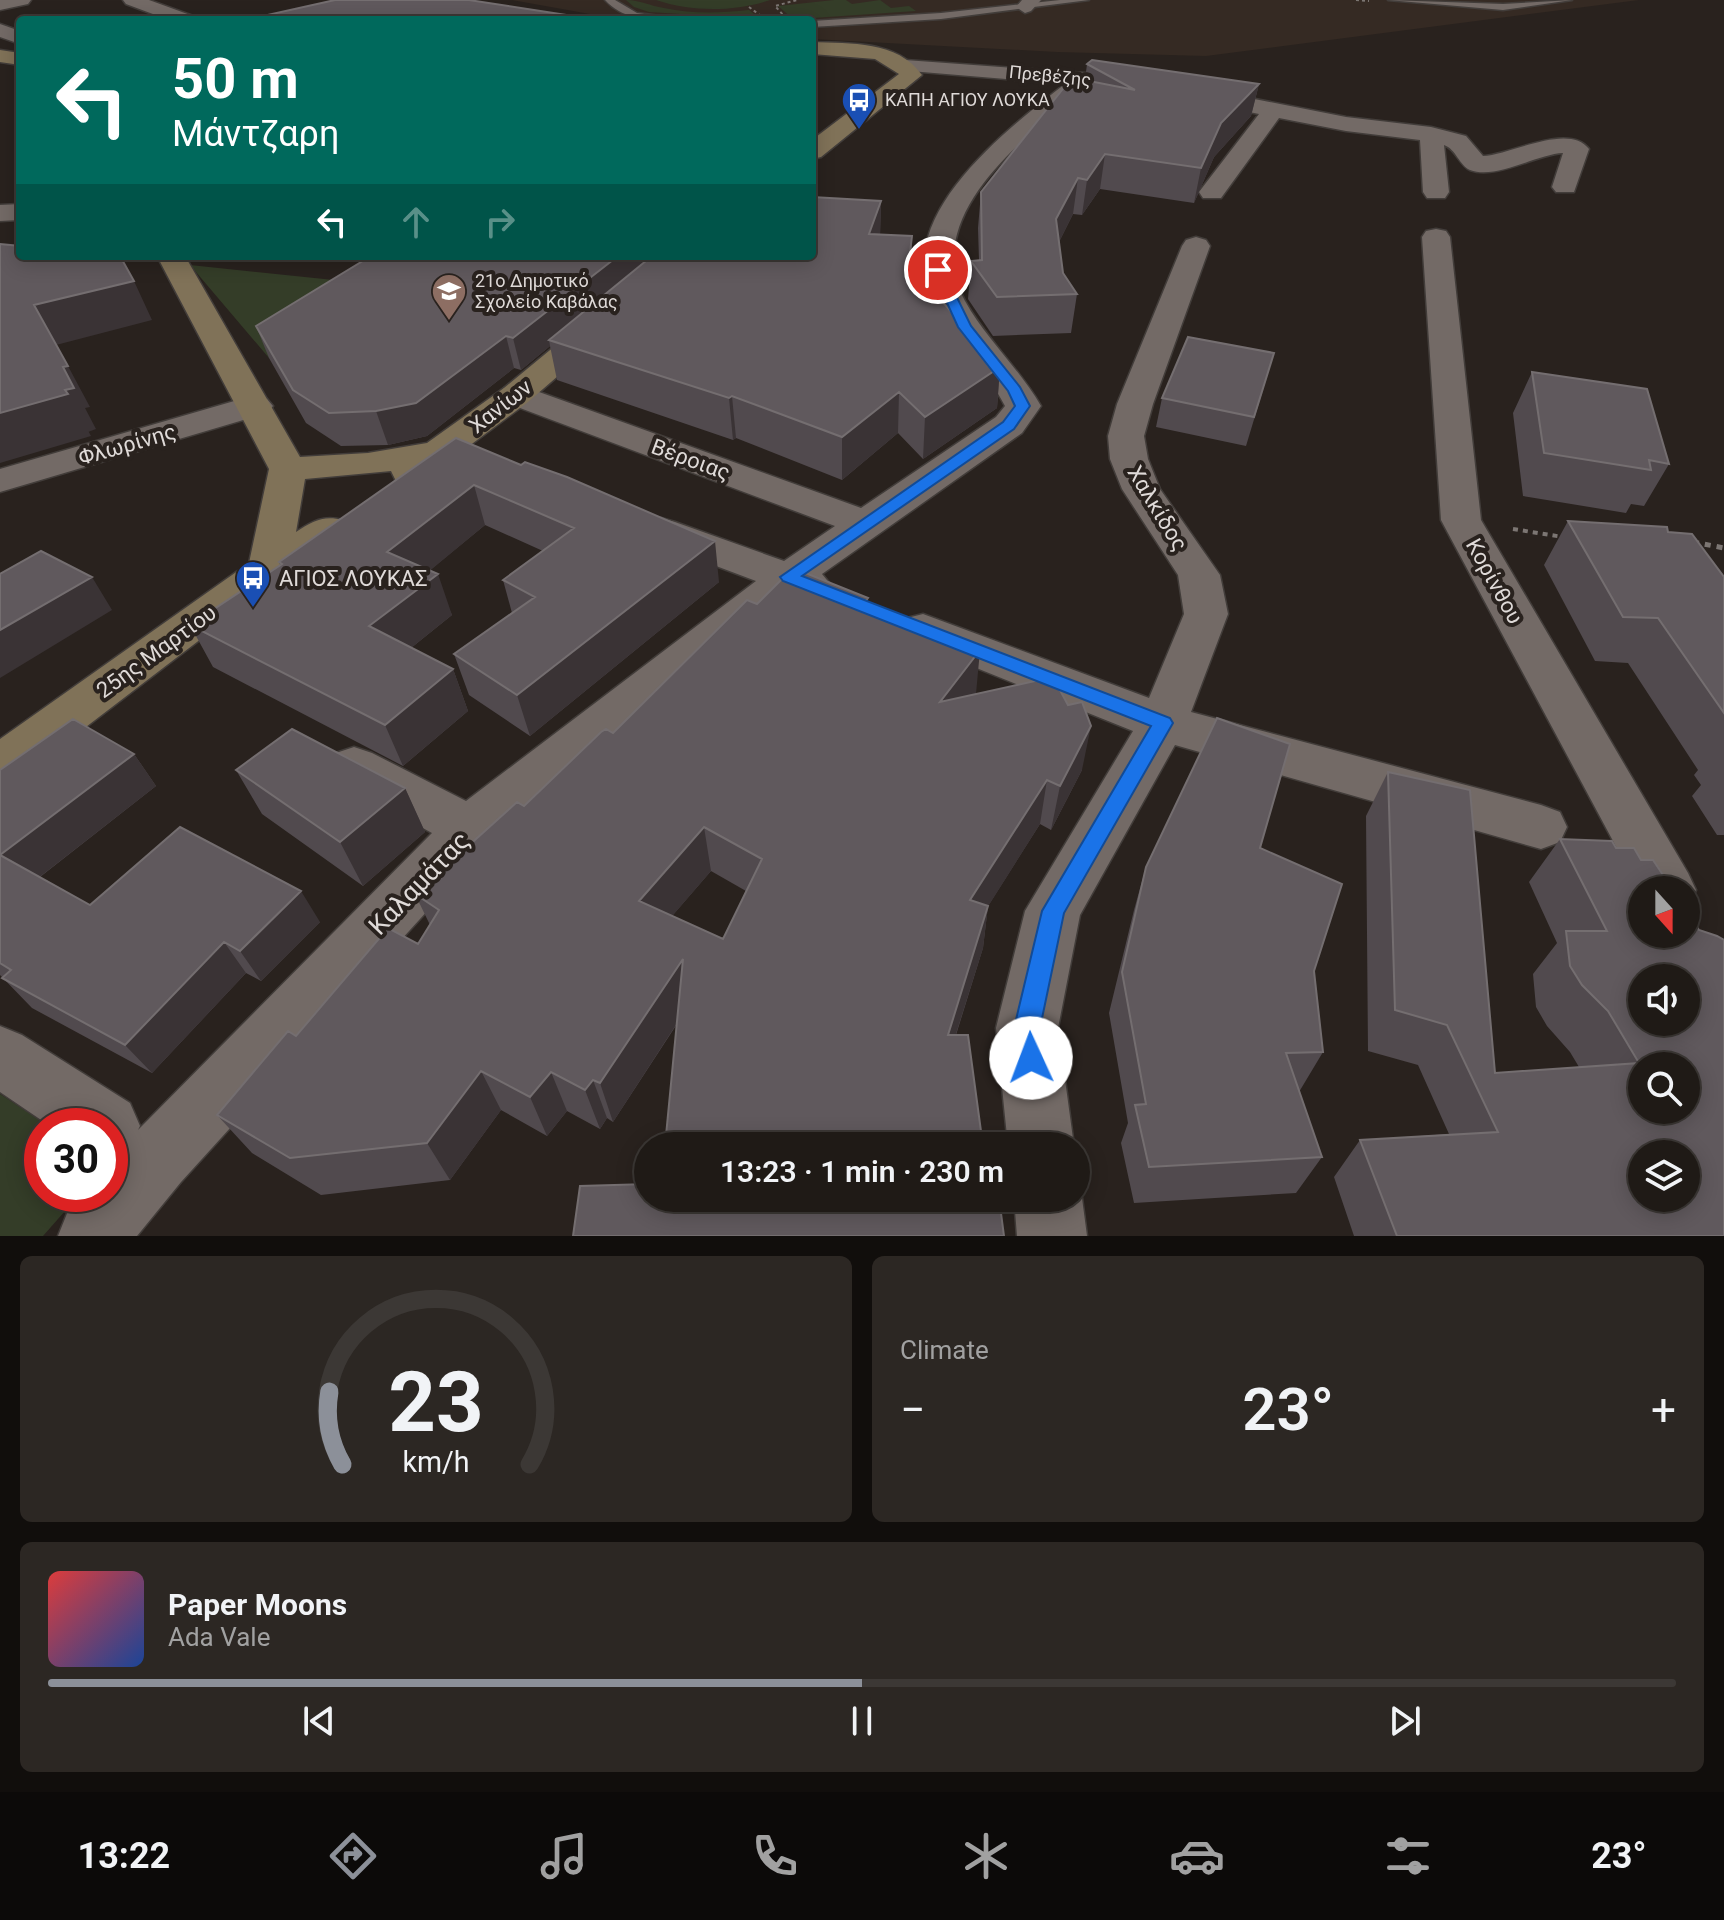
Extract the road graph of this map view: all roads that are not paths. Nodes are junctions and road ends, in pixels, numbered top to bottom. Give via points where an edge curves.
1 (22, 0) edge
2 (132, 0) edge
3 (610, 0) edge
4 (1084, 0) edge
5 (1393, 0) edge
6 (1512, 0) edge
7 (1567, 0) edge
8 (1028, 4) edge
9 (1539, 4) junction
10 (0, 5) edge
11 (922, 6) dead end
12 (175, 16) edge
13 (648, 16) edge
14 (923, 18) junction
15 (816, 24) edge
16 (816, 48) edge
17 (905, 66) junction
18 (1085, 79) junction
19 (1127, 84) edge
20 (1170, 90) edge
21 (1275, 108) junction
22 (1431, 134) junction
23 (816, 149) edge
24 (1565, 187) dead end
25 (1212, 192) edge
26 (1436, 192) dead end
27 (1436, 237) dead end
28 (1196, 246) dead end
29 (173, 260) edge
30 (677, 260) edge
31 (516, 395) junction
32 (255, 406) junction
33 (440, 451) junction
34 (484, 467) edge
35 (288, 469) junction
36 (0, 481) edge
37 (629, 519) edge
38 (866, 524) junction
39 (268, 571) junction
40 (789, 577) junction
41 (846, 599) edge
42 (890, 616) edge
43 (1163, 723) junction
44 (316, 747) edge
45 (0, 765) edge
46 (1541, 827) dead end
47 (470, 828) junction
48 (1662, 876) edge
49 (0, 1056) edge
50 (80, 1108) edge
51 (1039, 1132) edge
52 (128, 1134) edge
53 (101, 1212) edge
54 (1049, 1212) edge
55 (93, 1236) edge
56 (1052, 1236) edge

1 - 10 street
2 - 12 street
3 - 13 lane via 630,14
4 - 8 lane
5 - 9 lane via 1477,7
6 - 9 lane
7 - 9 lane
8 - 14 lane
11 - 14 lane via 928,13
14 - 15 lane
16 - 17 street, Πρεβέζης via 868,52
17 - 18 street, Πρεβέζης
17 - 23 street via 908,80
18 - 19 street, Πρεβέζης
18 - 38 street, Καλαμάτας via 980,170 954,205 943,241 938,270 965,327 1023,406 1009,425
20 - 21 street
21 - 22 street via 1346,124
21 - 25 street
22 - 24 street via 1458,141 1476,164 1491,166 1571,145 1577,149
22 - 26 street
27 - 48 street, Κορίνθου via 1461,520
28 - 43 street, Χαλκίδος via 1126,436 1141,489 1199,575 1206,614
29 - 32 street
30 - 31 street, Χανίων
31 - 33 street, Χανίων
31 - 38 street, Βέροιας
32 - 35 street
32 - 36 street, Φλωρίνης
33 - 34 street
33 - 35 street via 368,464
33 - 39 street, Χανίων
35 - 39 street
37 - 40 street
38 - 40 street, Καλαμάτας
39 - 45 street, 25ης Μαρτίου
40 - 41 street
40 - 47 street, Καλαμάτας
42 - 43 street
43 - 46 street
43 - 51 street, Χαλκίδος via 1053,911 1027,1028
44 - 47 street
47 - 52 street, Καλαμάτας
49 - 50 street
53 - 55 street, Καλαμάτας
54 - 56 street

